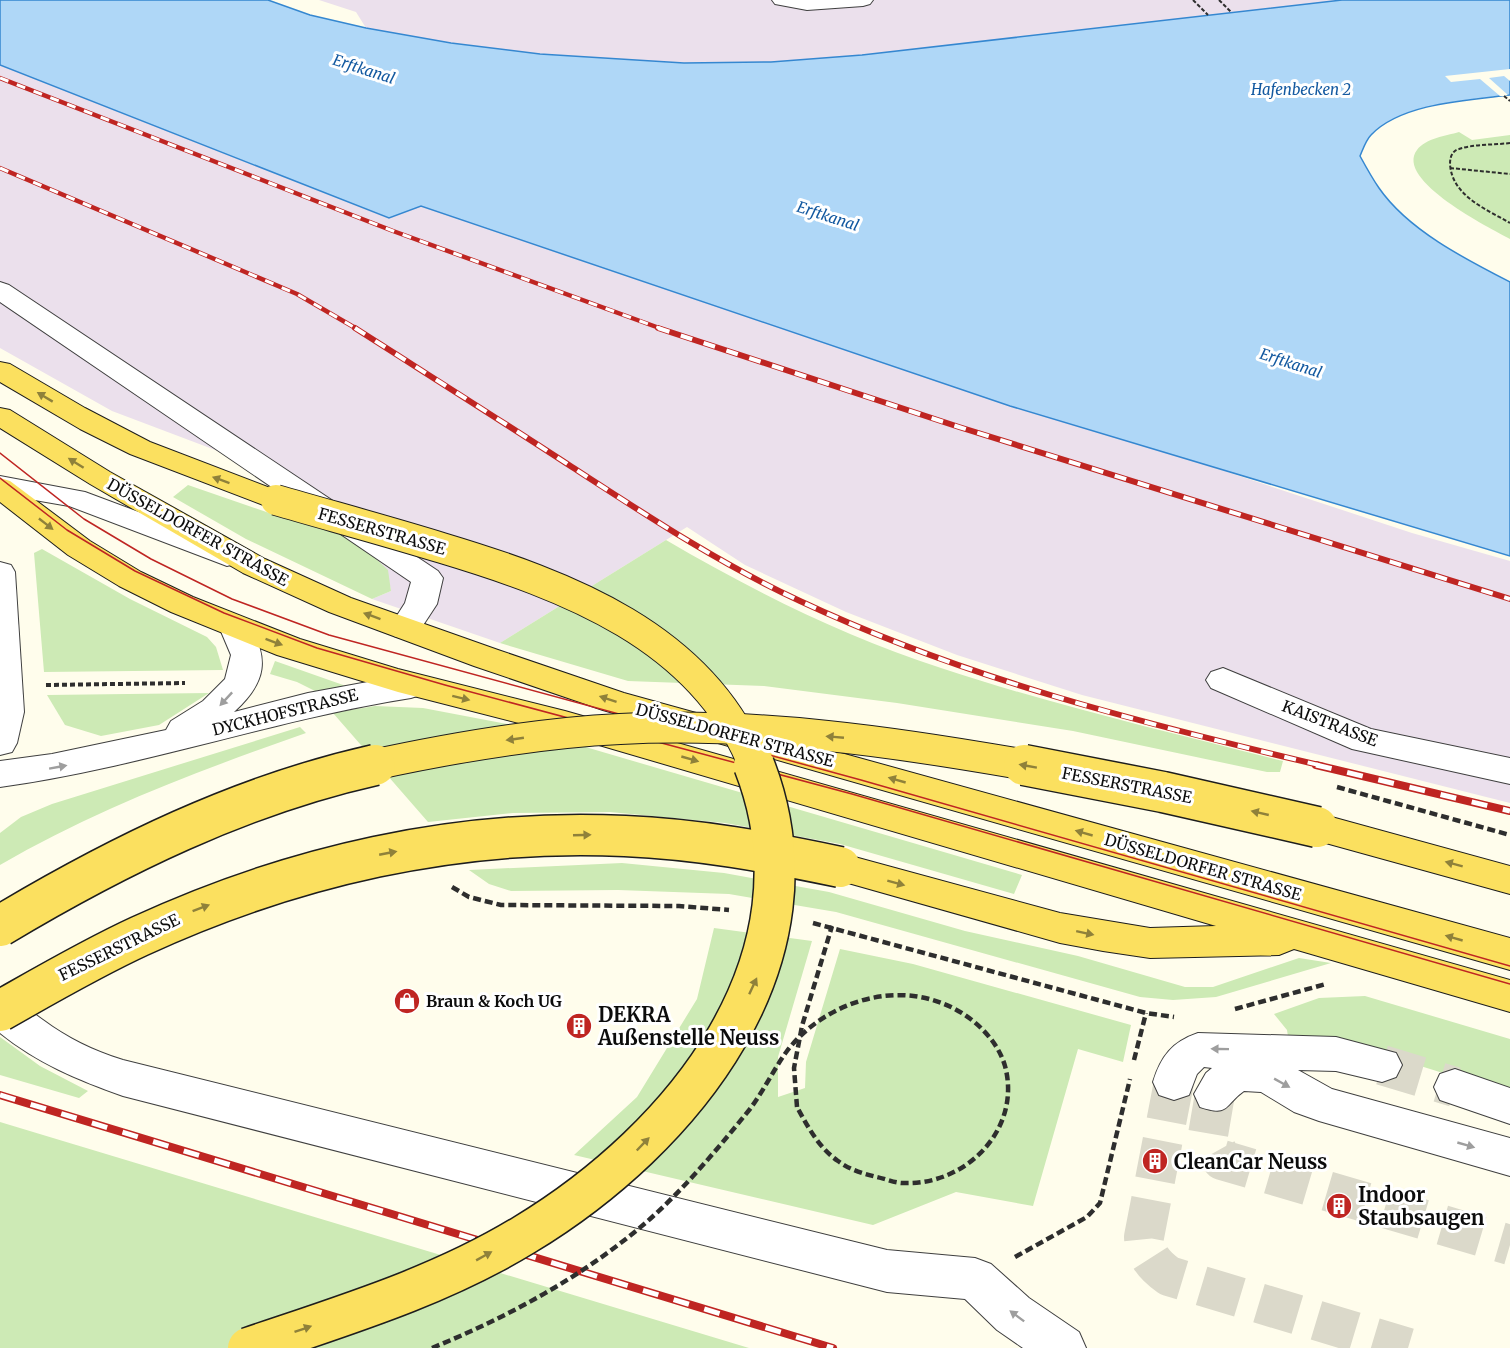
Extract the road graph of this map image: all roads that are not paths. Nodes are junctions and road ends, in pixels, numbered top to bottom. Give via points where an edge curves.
1 (782, 0) edge
2 (864, 0) edge
3 (0, 290) edge
4 (0, 370) edge
5 (0, 416) edge
6 (0, 486) edge
7 (254, 566) junction
8 (0, 572) edge
9 (405, 628) junction
10 (236, 629) junction
11 (1223, 680) dead end
12 (411, 686) junction
13 (0, 743) edge
14 (160, 744) junction
15 (1510, 771) edge
16 (0, 774) edge
17 (1510, 880) edge
18 (0, 926) edge
19 (1510, 954) edge
20 (1424, 971) junction
21 (1510, 996) edge
22 (0, 1010) edge
23 (1382, 1065) tunnel mouth
24 (1174, 1082) tunnel mouth
25 (1455, 1087) tunnel mouth
26 (1215, 1094) tunnel mouth
27 (1510, 1106) edge
28 (1510, 1157) edge
29 (248, 1348) edge
30 (1063, 1348) edge

1 - 2 street via 820,4
3 - 9 street via 427,578 422,604
29 -> 4 main road, FESSERSTRASSE, bridge via 385,1301 465,1266 551,1219 627,1161 689,1096 729,1037 758,976 777,874 771,818 755,762 722,708 697,678 654,640 600,606 540,579 276,500 195,471 122,440
7 -> 5 main road, DÜSSELDORFER STRASSE
6 - 7 street via 75,498
6 -> 10 main road, DÜSSELDORFER STRASSE via 60,535 129,578
9 -> 7 main road, DÜSSELDORFER STRASSE via 340,605
8 - 13 street via 7,712
19 -> 9 main road, DÜSSELDORFER STRASSE via 615,702
10 -> 12 main road, DÜSSELDORFER STRASSE
10 -> 14 street, DYCKHOFSTRASSE via 248,657 242,683 217,709
11 - 15 street, KAISTRASSE via 1364,740
12 - 14 street, DYCKHOFSTRASSE via 361,693
12 -> 20 main road, DÜSSELDORFER STRASSE via 576,726
16 -> 14 street, DYCKHOFSTRASSE via 106,759
17 -> 18 main road, FESSERSTRASSE, bridge via 1194,798 868,740 767,731 599,730 450,748 309,782 166,836 92,872
20 - 21 main road, DÜSSELDORFER STRASSE
22 -> 20 main road, FESSERSTRASSE, bridge via 114,947 261,886 428,846 593,834 718,844 840,867 1060,928 1103,936 1150,943 1284,940
30 -> 22 street via 1013,1314 975,1279 887,1270 123,1078 40,1042
23 -> 24 street via 1336,1054 1206,1049 1185,1056
25 - 27 street
26 -> 28 street via 1232,1075 1250,1071 1278,1079 1307,1098 1332,1107

